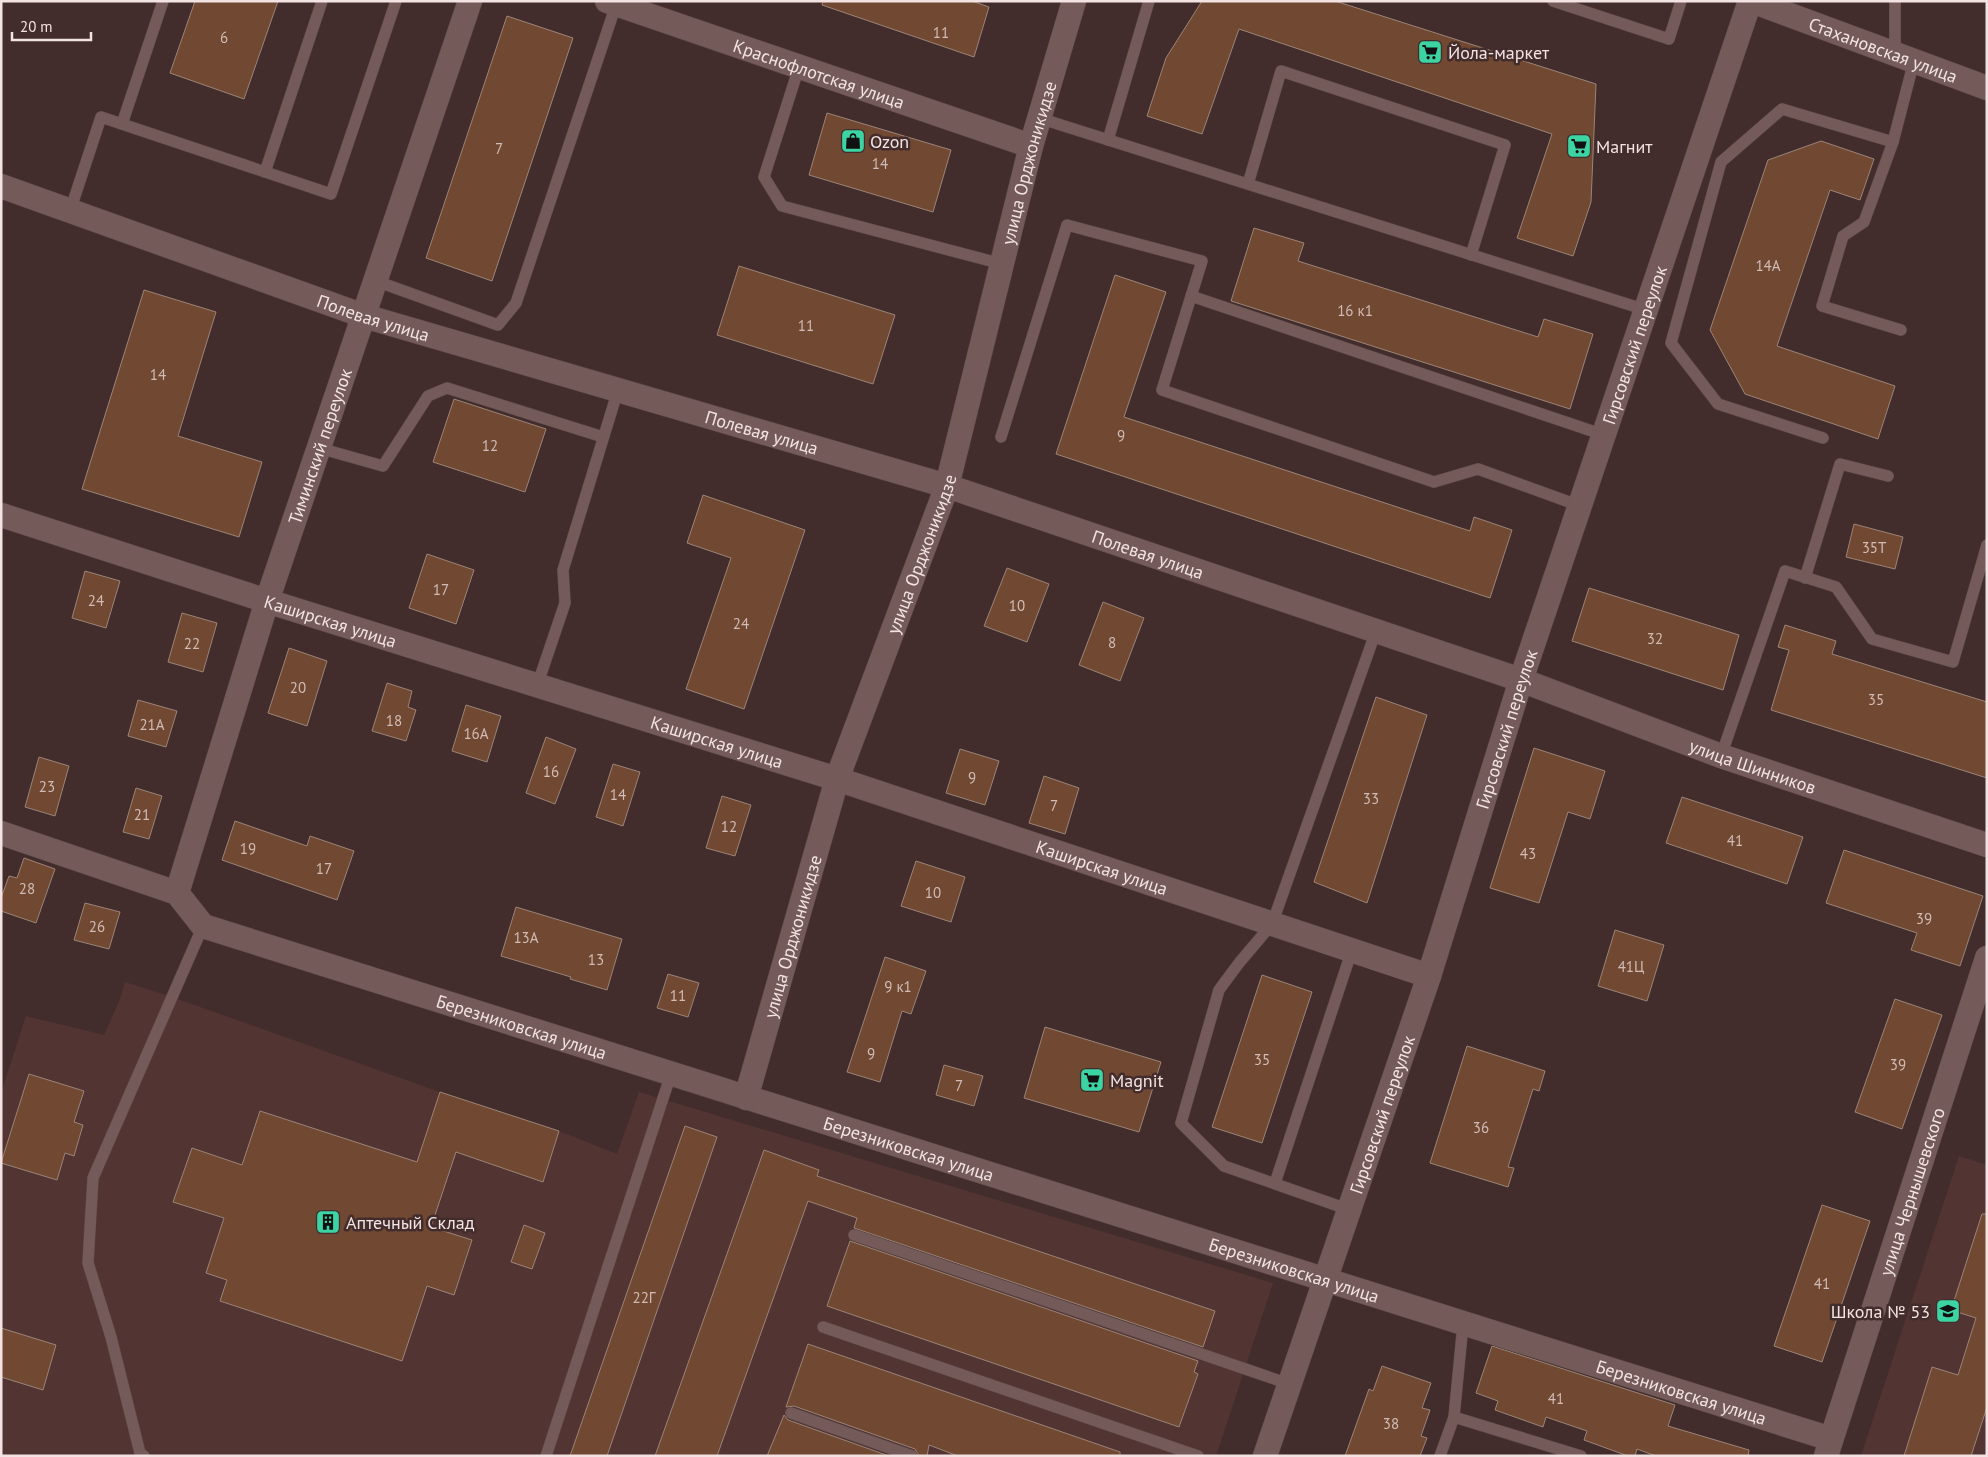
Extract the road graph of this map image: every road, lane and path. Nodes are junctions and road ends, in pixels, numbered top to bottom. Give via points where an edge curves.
1 (163, 1) edge
2 (322, 1) edge
3 (396, 1) edge
4 (470, 1) edge
5 (1074, 1) edge
6 (1149, 1) edge
7 (1553, 1) edge
8 (1681, 1) edge
9 (1895, 1) edge
10 (611, 3) edge
11 (1759, 3) edge
12 (1905, 58) junction
13 (799, 67) junction
14 (1987, 88) edge
15 (1039, 118) junction
16 (122, 124) junction
17 (1108, 140) junction
18 (1893, 142) junction
19 (1031, 146) junction
20 (265, 172) junction
21 (1248, 184) junction
22 (1, 186) edge
23 (70, 211) junction
24 (1471, 255) junction
25 (1002, 264) junction
26 (376, 280) junction
27 (1191, 296) junction
28 (1646, 310) junction
29 (364, 316) junction
30 (1901, 330) dead end
31 (618, 390) junction
32 (1604, 435) junction
33 (603, 437) junction
34 (1001, 437) dead end
35 (1823, 438) dead end
36 (319, 448) junction
37 (1888, 476) dead end
38 (947, 486) junction
39 (1580, 506) junction
40 (1, 516) edge
41 (1987, 545) edge
42 (1805, 578) junction
43 (267, 601) junction
44 (1376, 631) junction
45 (1521, 680) junction
46 (538, 686) junction
47 (1721, 756) junction
48 (838, 779) junction
49 (1, 833) edge
50 (1987, 845) edge
51 (177, 893) junction
52 (1272, 924) junction
53 (203, 926) junction
54 (1352, 950) junction
55 (1987, 958) edge
56 (1430, 976) junction
57 (672, 1074) junction
58 (746, 1098) junction
59 (1275, 1183) junction
60 (1350, 1210) junction
61 (854, 1235) dead end
62 (1326, 1280) junction
63 (1463, 1324) junction
64 (822, 1327) dead end
65 (1290, 1384) junction
66 (791, 1413) dead end
67 (1454, 1417) junction
68 (1829, 1448) edge
69 (144, 1456) edge
70 (546, 1456) edge
71 (912, 1456) edge
72 (1198, 1456) edge
73 (1264, 1456) edge
74 (1440, 1456) edge
75 (1581, 1456) edge

1 - 16 lane
2 - 20 lane
3 - 20 lane via 331,194
4 - 26 street, Тиминский переулок
5 - 15 street, улица Орджоникидзе
6 - 17 lane
7 - 8 lane via 1669,39
9 - 12 lane
10 - 13 street, Краснофлотская улица
10 - 26 lane via 516,303 498,325
11 - 12 street, Стахановская улица
11 - 28 street, Гирсовский переулок
12 - 14 street, Стахановская улица
12 - 18 lane
13 - 19 street, Краснофлотская улица
13 - 25 lane via 764,177 782,206
15 - 17 lane
15 - 19 street, улица Орджоникидзе
16 - 20 lane
16 - 23 lane via 101,117
17 - 21 lane
18 - 30 lane via 1864,222 1843,236 1822,306
18 - 35 lane via 1782,109 1721,162 1672,343 1718,404
19 - 25 street, улица Орджоникидзе
21 - 24 lane
21 - 24 lane via 1281,71 1504,146
22 - 23 street, Полевая улица
23 - 29 street, Полевая улица
24 - 28 lane
25 - 38 street, улица Орджоникидзе
26 - 29 street, Тиминский переулок
27 - 32 lane
27 - 34 lane via 1202,261 1068,225
27 - 39 lane via 1162,390 1434,482 1478,469
28 - 32 street, Гирсовский переулок
29 - 31 street, Полевая улица
29 - 36 street, Тиминский переулок
31 - 33 lane
31 - 38 street, Полевая улица
32 - 39 street, Гирсовский переулок
33 - 36 lane via 447,388 428,396 383,466
33 - 46 lane via 562,570 565,603
36 - 43 street, Тиминский переулок
37 - 42 lane via 1840,464
38 - 44 street, Полевая улица
38 - 48 street, улица Орджоникидзе
39 - 45 street, Гирсовский переулок
40 - 43 street, Каширская улица
41 - 42 lane via 1953,662 1872,639 1836,587
42 - 47 lane via 1785,571
43 - 46 street, Каширская улица
43 - 51 street, Тиминский переулок
44 - 45 street, Полевая улица
44 - 52 lane
45 - 47 street, улица Шинников
45 - 56 street, Гирсовский переулок
46 - 48 street, Каширская улица
47 - 50 street, улица Шинников
48 - 52 street, Каширская улица
48 - 58 street, улица Орджоникидзе
49 - 51 street
51 - 53 street
52 - 54 street, Каширская улица
52 - 59 lane via 1219,990 1180,1123 1224,1166
53 - 57 street, Березниковская улица
53 - 69 lane via 93,1178 88,1263 111,1336 140,1453
54 - 56 street, Каширская улица
54 - 59 lane
55 - 68 street, улица Чернышевского
56 - 60 street, Гирсовский переулок
57 - 58 street, Березниковская улица
57 - 70 lane
58 - 62 street, Березниковская улица
59 - 60 lane
60 - 62 street, Гирсовский переулок
61 - 65 lane
62 - 63 street, Березниковская улица
62 - 65 street, Гирсовский переулок
63 - 67 lane
63 - 68 street, Березниковская улица
64 - 72 lane
65 - 73 street, Гирсовский переулок
66 - 71 lane
67 - 74 lane
67 - 75 lane

